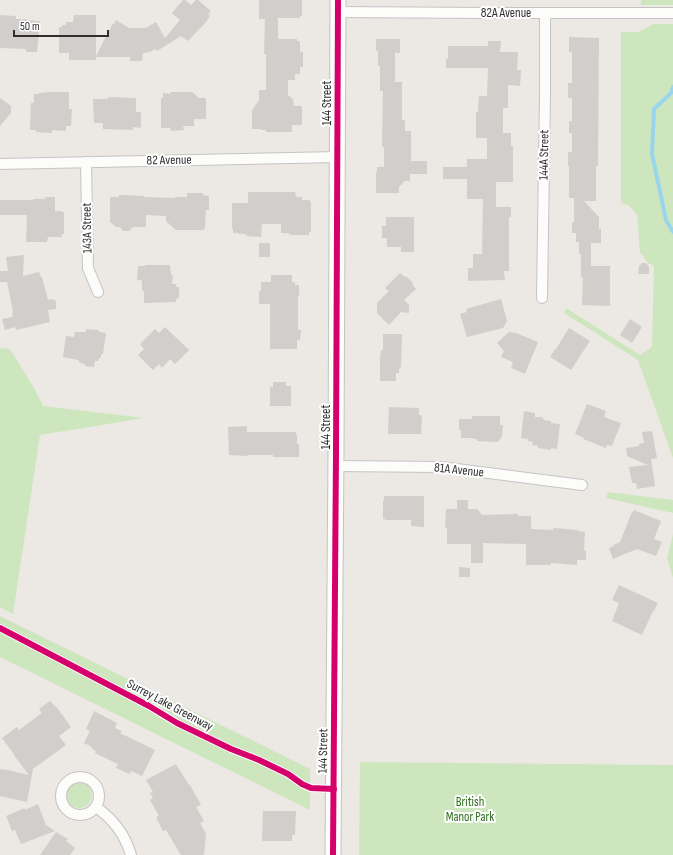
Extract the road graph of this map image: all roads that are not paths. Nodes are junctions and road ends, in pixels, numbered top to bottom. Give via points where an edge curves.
1 (338, 6) edge
2 (545, 12) junction
3 (673, 13) edge
4 (338, 157) junction
5 (86, 162) junction
6 (0, 164) edge
7 (98, 292) dead end
8 (542, 298) dead end
9 (336, 466) junction
10 (582, 485) dead end
11 (96, 807) dead end
12 (131, 855) edge
13 (333, 855) edge

1 - 2 street, 82A Avenue
1 - 4 main road, 144 Street
2 - 3 street, 82A Avenue
2 - 8 street, 144A Street
4 - 5 street, 82 Avenue
4 - 9 main road, 144 Street
5 - 6 street, 82 Avenue
5 - 7 street, 143A Street via 88,268
9 - 10 street, 81A Avenue via 441,467
9 - 13 main road, 144 Street
11 - 12 street via 116,825 124,836

